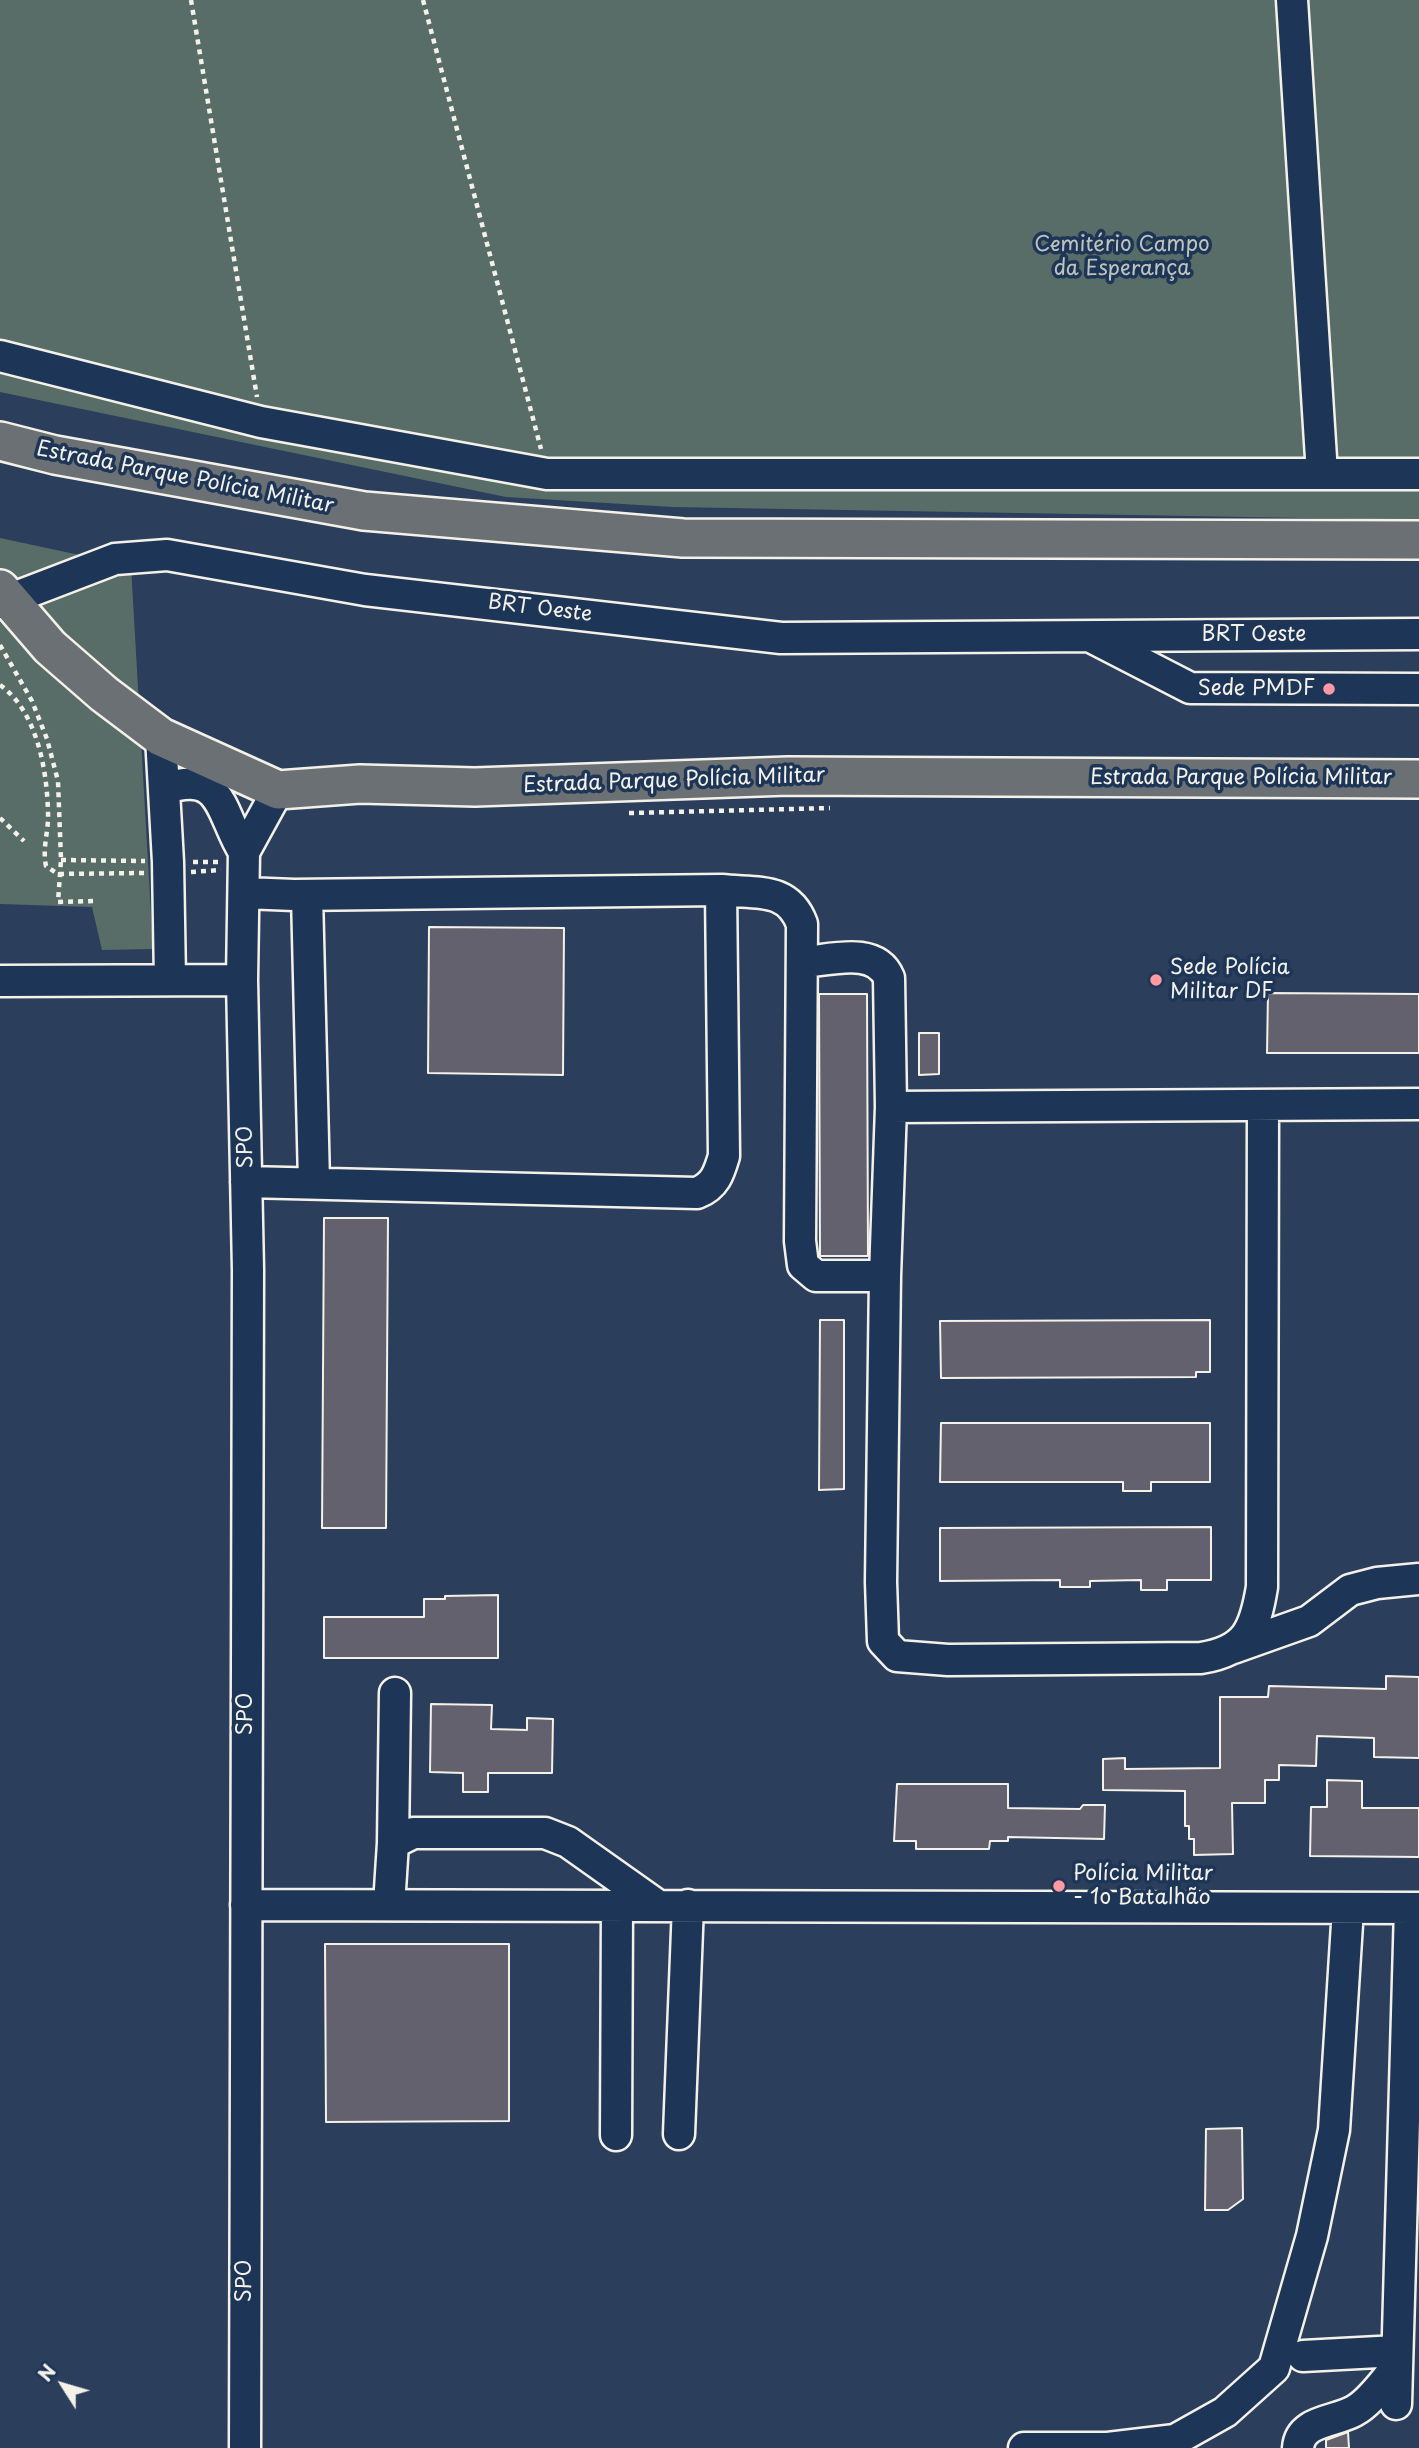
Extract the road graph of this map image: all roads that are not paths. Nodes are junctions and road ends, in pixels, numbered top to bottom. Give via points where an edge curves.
1 (1292, 0) edge
2 (0, 356) edge
3 (0, 441) edge
4 (1322, 474) junction
5 (1419, 474) edge
6 (1419, 540) edge
7 (3, 597) edge
8 (1419, 634) edge
9 (1090, 636) junction
10 (1419, 689) edge
11 (161, 737) junction
12 (1419, 779) edge
13 (164, 789) junction
14 (278, 790) junction
15 (244, 852) junction
16 (721, 890) junction
17 (244, 892) junction
18 (307, 895) junction
19 (804, 962) junction
20 (170, 980) junction
21 (242, 980) junction
22 (0, 981) edge
23 (1419, 1104) edge
24 (1263, 1105) junction
25 (891, 1107) junction
26 (246, 1182) junction
27 (314, 1182) junction
28 (885, 1276) junction
29 (1419, 1579) edge
30 (1232, 1648) junction
31 (395, 1693) dead end
32 (393, 1843) junction
33 (246, 1905) junction
34 (390, 1905) junction
35 (617, 1905) junction
36 (657, 1905) junction
37 (688, 1905) junction
38 (1348, 1908) junction
39 (1415, 1908) edge
40 (1412, 2124) edge
41 (679, 2134) dead end
42 (616, 2135) dead end
43 (1303, 2356) dead end
44 (1397, 2359) junction
45 (1396, 2404) dead end
46 (245, 2448) edge
47 (1024, 2448) edge
48 (1298, 2448) edge

1 - 4 street
2 - 4 street via 261,422 547,474
3 - 6 main road, Estrada Parque Polícia Militar via 364,511 683,538
4 - 5 street
7 - 9 street, BRT Oeste via 115,559 167,555 365,590 781,638
7 - 11 main road, Estrada Parque Polícia Militar via 50,647
8 - 9 street, BRT Oeste
9 - 10 street, BRT Oeste via 1191,688
11 - 13 street
11 - 14 main road, Estrada Parque Polícia Militar
12 - 14 main road, Estrada Parque Polícia Militar via 788,776 475,787 360,784
13 - 15 street via 196,783 213,789
13 - 20 street
14 - 15 street, SPO
15 - 17 street, SPO
16 - 18 street
16 - 19 street via 791,902 802,924
16 - 27 street via 724,1156 709,1187 697,1193
17 - 18 street
17 - 21 street, SPO
18 - 27 street
19 - 25 street via 868,958 887,973
19 - 28 street via 803,1265 816,1276
20 - 21 street
20 - 22 street
21 - 26 street, SPO
23 - 24 street
24 - 25 street
24 - 30 street via 1262,1587 1254,1625
25 - 28 street
26 - 27 street
26 - 33 street, SPO
28 - 30 street via 881,1605 882,1636 891,1652 948,1660 1055,1661 1201,1658
29 - 30 street via 1350,1590 1309,1621
31 - 32 street
32 - 34 street
32 - 36 street via 413,1833 545,1833 568,1842
33 - 34 street
33 - 46 street, SPO
34 - 35 street
35 - 36 street
35 - 42 street
36 - 37 street
37 - 38 street
37 - 41 street
38 - 39 street
38 - 47 street via 1334,2130 1312,2236 1274,2368 1225,2412 1175,2440 1108,2448
39 - 40 street
40 - 44 street
43 - 44 street
44 - 45 street
44 - 48 street via 1355,2411 1315,2424 1302,2434

